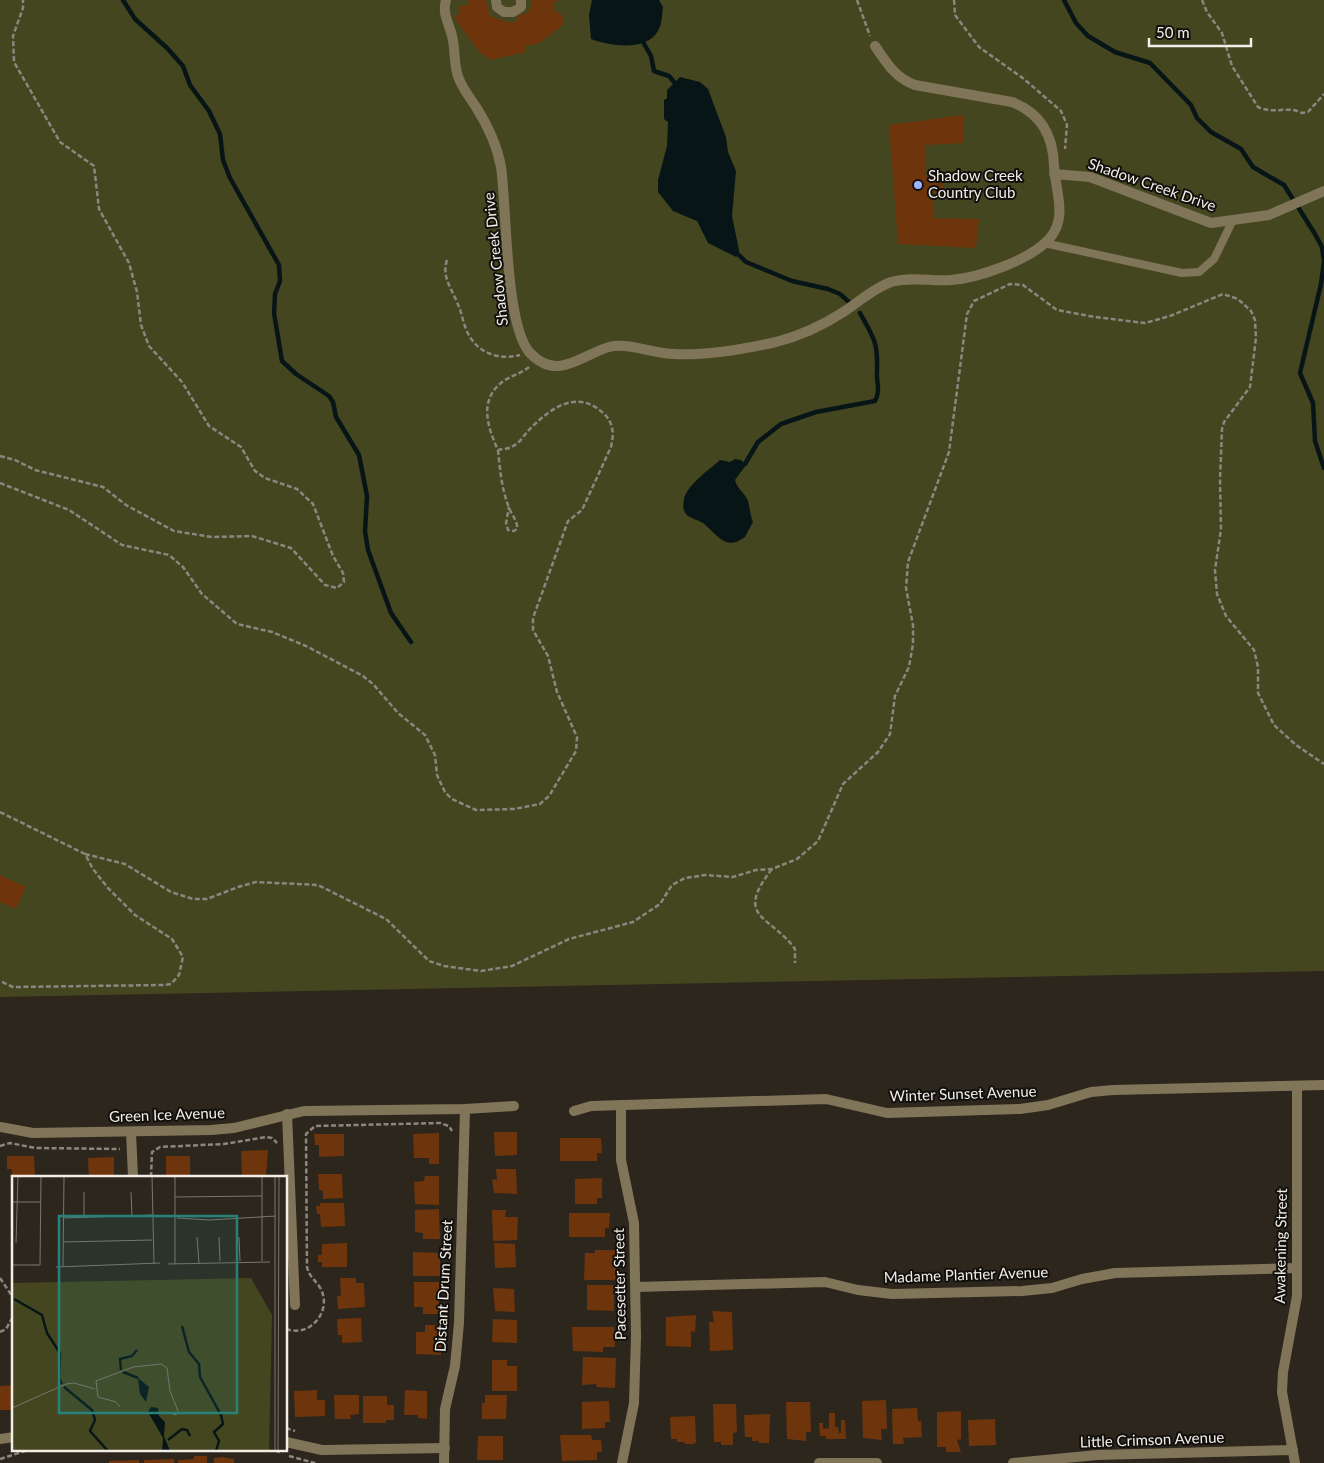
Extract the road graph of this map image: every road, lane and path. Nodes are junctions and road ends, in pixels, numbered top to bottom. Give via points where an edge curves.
1 (23, 0) edge
2 (446, 0) edge
3 (496, 0) edge
4 (522, 0) edge
5 (857, 0) edge
6 (954, 0) edge
7 (1202, 0) edge
8 (875, 46) joint
9 (1324, 94) edge
10 (1053, 159) junction
11 (1054, 174) junction
12 (1320, 193) edge
13 (1233, 220) junction
14 (1044, 243) junction
15 (447, 260) dead end
16 (526, 355) dead end
17 (531, 362) dead end
18 (498, 450) junction
19 (0, 456) edge
20 (0, 483) edge
21 (509, 507) junction
22 (1324, 764) edge
23 (0, 812) edge
24 (85, 854) junction
25 (772, 869) junction
26 (795, 964) dead end
27 (0, 981) edge
28 (1324, 1085) edge
29 (1297, 1086) junction
30 (621, 1105) junction
31 (514, 1106) dead end
32 (466, 1109) junction
33 (574, 1111) dead end
34 (287, 1114) junction
35 (0, 1127) edge
36 (131, 1132) junction
37 (453, 1135) dead end
38 (0, 1146) edge
39 (279, 1149) dead end
40 (123, 1152) dead end
41 (133, 1176) edge
42 (151, 1176) edge
43 (1297, 1268) junction
44 (0, 1278) edge
45 (636, 1286) junction
46 (12, 1296) edge
47 (295, 1305) dead end
48 (12, 1318) edge
49 (288, 1329) edge
50 (0, 1332) edge
51 (288, 1429) edge
52 (297, 1431) dead end
53 (288, 1442) edge
54 (444, 1448) junction
55 (34, 1450) edge
56 (1293, 1450) junction
57 (0, 1459) edge
58 (1139, 1459) edge
59 (444, 1463) edge
60 (622, 1463) edge
61 (819, 1463) edge
62 (877, 1463) edge
63 (1013, 1463) edge
64 (1295, 1463) edge

1 - 19 path via 14,36 14,62 60,142 94,166 99,209 129,263 146,340 182,382 209,426 241,447 255,471 297,489 313,504 344,582 337,588 325,585 290,548 252,536 212,537 174,531 126,505 103,487 35,470
2 - 14 street, Shadow Creek Drive via 443,10 453,37 459,80 490,131 500,162 512,300 518,332 529,352 545,364 565,367 610,347 700,354 776,342 806,332 889,283 968,277 1007,264
3 - 4 street via 504,12 521,8
5 - 8 path
6 - 10 path via 955,15 979,47 1024,79 1064,116 1067,125 1064,152 1062,158
7 - 9 path via 1222,33 1232,66 1258,107 1276,112 1295,109 1308,112
8 - 10 street, Shadow Creek Drive via 902,80 1023,106 1046,130
10 - 11 street, Shadow Creek Drive
11 - 13 street, Shadow Creek Drive via 1090,177 1211,223
11 - 14 street, Shadow Creek Drive via 1060,205 1059,219 1051,237
12 - 13 street, Shadow Creek Drive via 1269,215
13 - 14 lane via 1214,259 1199,272 1182,273
15 - 16 path via 444,273 475,344 502,358
17 - 18 path via 528,368 503,381 491,395 487,423
18 - 20 path via 516,444 542,418 563,403 584,403 595,407 608,417 613,429 611,447 587,501 582,510 568,521 531,624 548,656 557,692 577,737 576,751 545,801 530,807 499,811 476,810 452,799 437,775 435,755 429,741 363,676 272,632 237,624 202,594 170,555 122,545 69,510
18 - 21 path
21 - 21 path via 506,526 514,531 518,523
22 - 25 path via 1285,736 1267,715 1258,693 1258,666 1254,650 1226,616 1215,582 1221,530 1222,429 1252,382 1256,327 1251,312 1238,298 1223,294 1154,322 1096,317 1057,310 1023,285 1010,284 974,301 967,314 949,452 908,562 906,588 913,644 909,667 895,696 890,734 878,752 843,784 825,828 813,847 797,859
23 - 24 path
24 - 25 path via 125,864 172,892 193,900 207,899 247,883 318,885 381,915 430,961 481,971 512,966 569,939 633,922 660,904 672,884 685,878 705,875 733,877
24 - 27 path via 98,876 126,906 175,943 183,957 179,975 172,984 163,985 13,987
25 - 26 path via 757,891 756,906 767,924 782,934 795,949
28 - 29 street, Winter Sunset Avenue
29 - 30 street, Winter Sunset Avenue via 1113,1090 1020,1109 887,1113 826,1099
29 - 43 street, Awakening Street
30 - 33 street, Winter Sunset Avenue via 591,1106
30 - 45 street, Pacesetter Street via 621,1160 634,1223
31 - 32 street, Green Ice Avenue
32 - 34 street, Green Ice Avenue via 304,1111
32 - 54 street, Distant Drum Street via 459,1323 455,1366 445,1409
34 - 36 street, Green Ice Avenue via 234,1128
34 - 47 street
35 - 36 street, Green Ice Avenue via 33,1133
36 - 41 street
37 - 49 path via 449,1126 440,1123 310,1128 306,1134 307,1267 321,1288 324,1308 317,1320 306,1328
38 - 40 path via 10,1143 50,1149 116,1148
39 - 42 path via 276,1142 266,1137 224,1144 160,1146 152,1152
43 - 45 street, Madame Plantier Avenue via 1115,1273 1052,1288 1022,1291 892,1294 825,1282
43 - 56 street, Awakening Street via 1297,1296 1282,1372 1282,1392
44 - 46 path
45 - 60 street, Pacesetter Street via 634,1403
48 - 50 path
51 - 52 path
53 - 54 street via 322,1450
54 - 59 street, Distant Drum Street
55 - 57 path
56 - 58 street, Little Crimson Avenue
56 - 64 street, Awakening Street
58 - 63 street, Little Crimson Avenue
61 - 62 street

